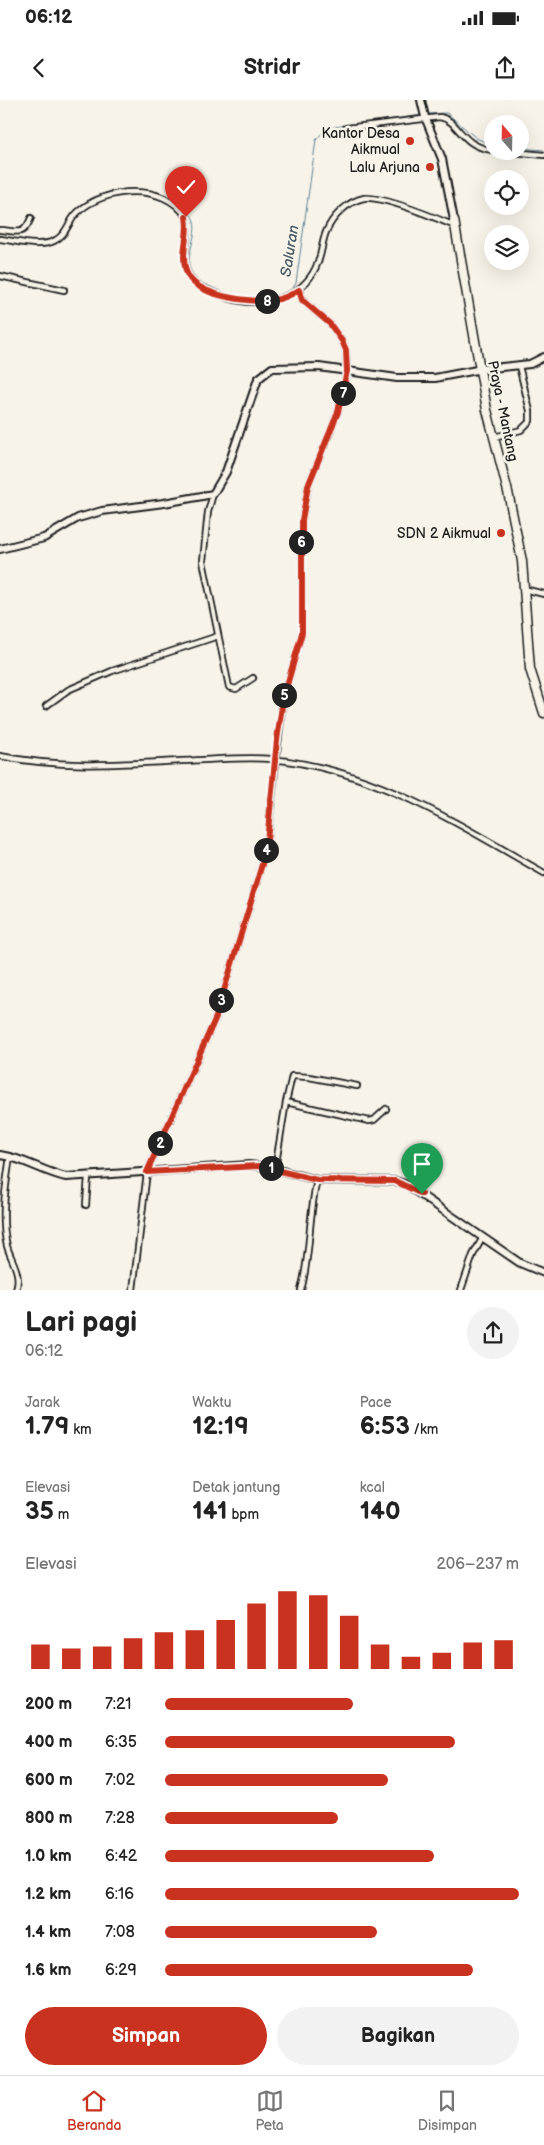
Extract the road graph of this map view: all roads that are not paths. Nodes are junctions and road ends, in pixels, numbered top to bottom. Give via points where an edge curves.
1 (421, 103) edge
2 (426, 118) junction
3 (346, 128) dead end
4 (484, 148) edge
5 (529, 154) edge
6 (544, 155) edge
7 (31, 218) dead end
8 (454, 223) junction
9 (0, 230) edge
10 (0, 239) edge
11 (0, 276) edge
12 (64, 290) dead end
13 (299, 290) junction
14 (544, 357) edge
15 (519, 366) junction
16 (482, 369) junction
17 (347, 371) junction
18 (494, 436) junction
19 (213, 494) junction
20 (0, 549) edge
21 (524, 589) junction
22 (544, 594) edge
23 (218, 636) junction
24 (253, 678) dead end
25 (46, 706) dead end
26 (544, 713) edge
27 (0, 756) edge
28 (276, 760) junction
29 (544, 873) edge
30 (357, 1086) dead end
31 (286, 1102) junction
32 (386, 1109) dead end
33 (0, 1155) edge
34 (10, 1156) junction
35 (275, 1169) junction
36 (147, 1172) junction
37 (88, 1176) junction
38 (317, 1180) junction
39 (86, 1205) dead end
40 (483, 1237) junction
41 (544, 1273) edge
42 (16, 1290) edge
43 (133, 1290) edge
44 (301, 1290) edge
45 (461, 1290) edge

1 - 2 street, Praya - Mantang
2 - 3 street
2 - 4 street via 444,118 464,139
2 - 8 street, Praya - Mantang via 442,160
5 - 6 street
7 - 9 street via 22,232
8 - 13 street via 378,199 362,199 350,204 337,214 326,232 314,270
8 - 16 main road, Praya - Mantang
10 - 13 street via 48,243 60,237 79,211 94,201 112,195 149,193 176,206 186,217 185,264 197,285 244,301 274,300
11 - 12 street
13 - 17 street via 302,300 339,336 346,350
14 - 15 street
15 - 16 street
15 - 18 street via 530,421 521,430
16 - 17 street via 415,379
16 - 18 main road, Praya - Mantang
17 - 19 street via 280,367 264,372 258,379 226,472
17 - 28 street via 338,412 308,486 302,520 302,633 283,699
18 - 21 main road, Praya - Mantang via 522,561
19 - 20 street via 102,511 78,518 44,538
19 - 23 street via 206,520 203,561
21 - 22 street
21 - 26 main road, Praya - Mantang via 530,669
23 - 24 street via 229,687 236,688
23 - 25 street via 112,671 68,690
27 - 28 street via 40,763 73,764
28 - 29 street via 331,769 398,792
28 - 36 street via 266,851 222,996
30 - 31 street via 293,1076
31 - 32 street via 369,1121
31 - 35 street
33 - 34 street
34 - 37 street via 60,1176
34 - 42 street via 4,1226 17,1273
35 - 36 street via 249,1165
35 - 38 street
36 - 37 street
36 - 43 street
37 - 39 street
38 - 40 street via 397,1182 422,1194
38 - 44 street via 310,1210 306,1268
40 - 41 street via 520,1263
40 - 45 street

